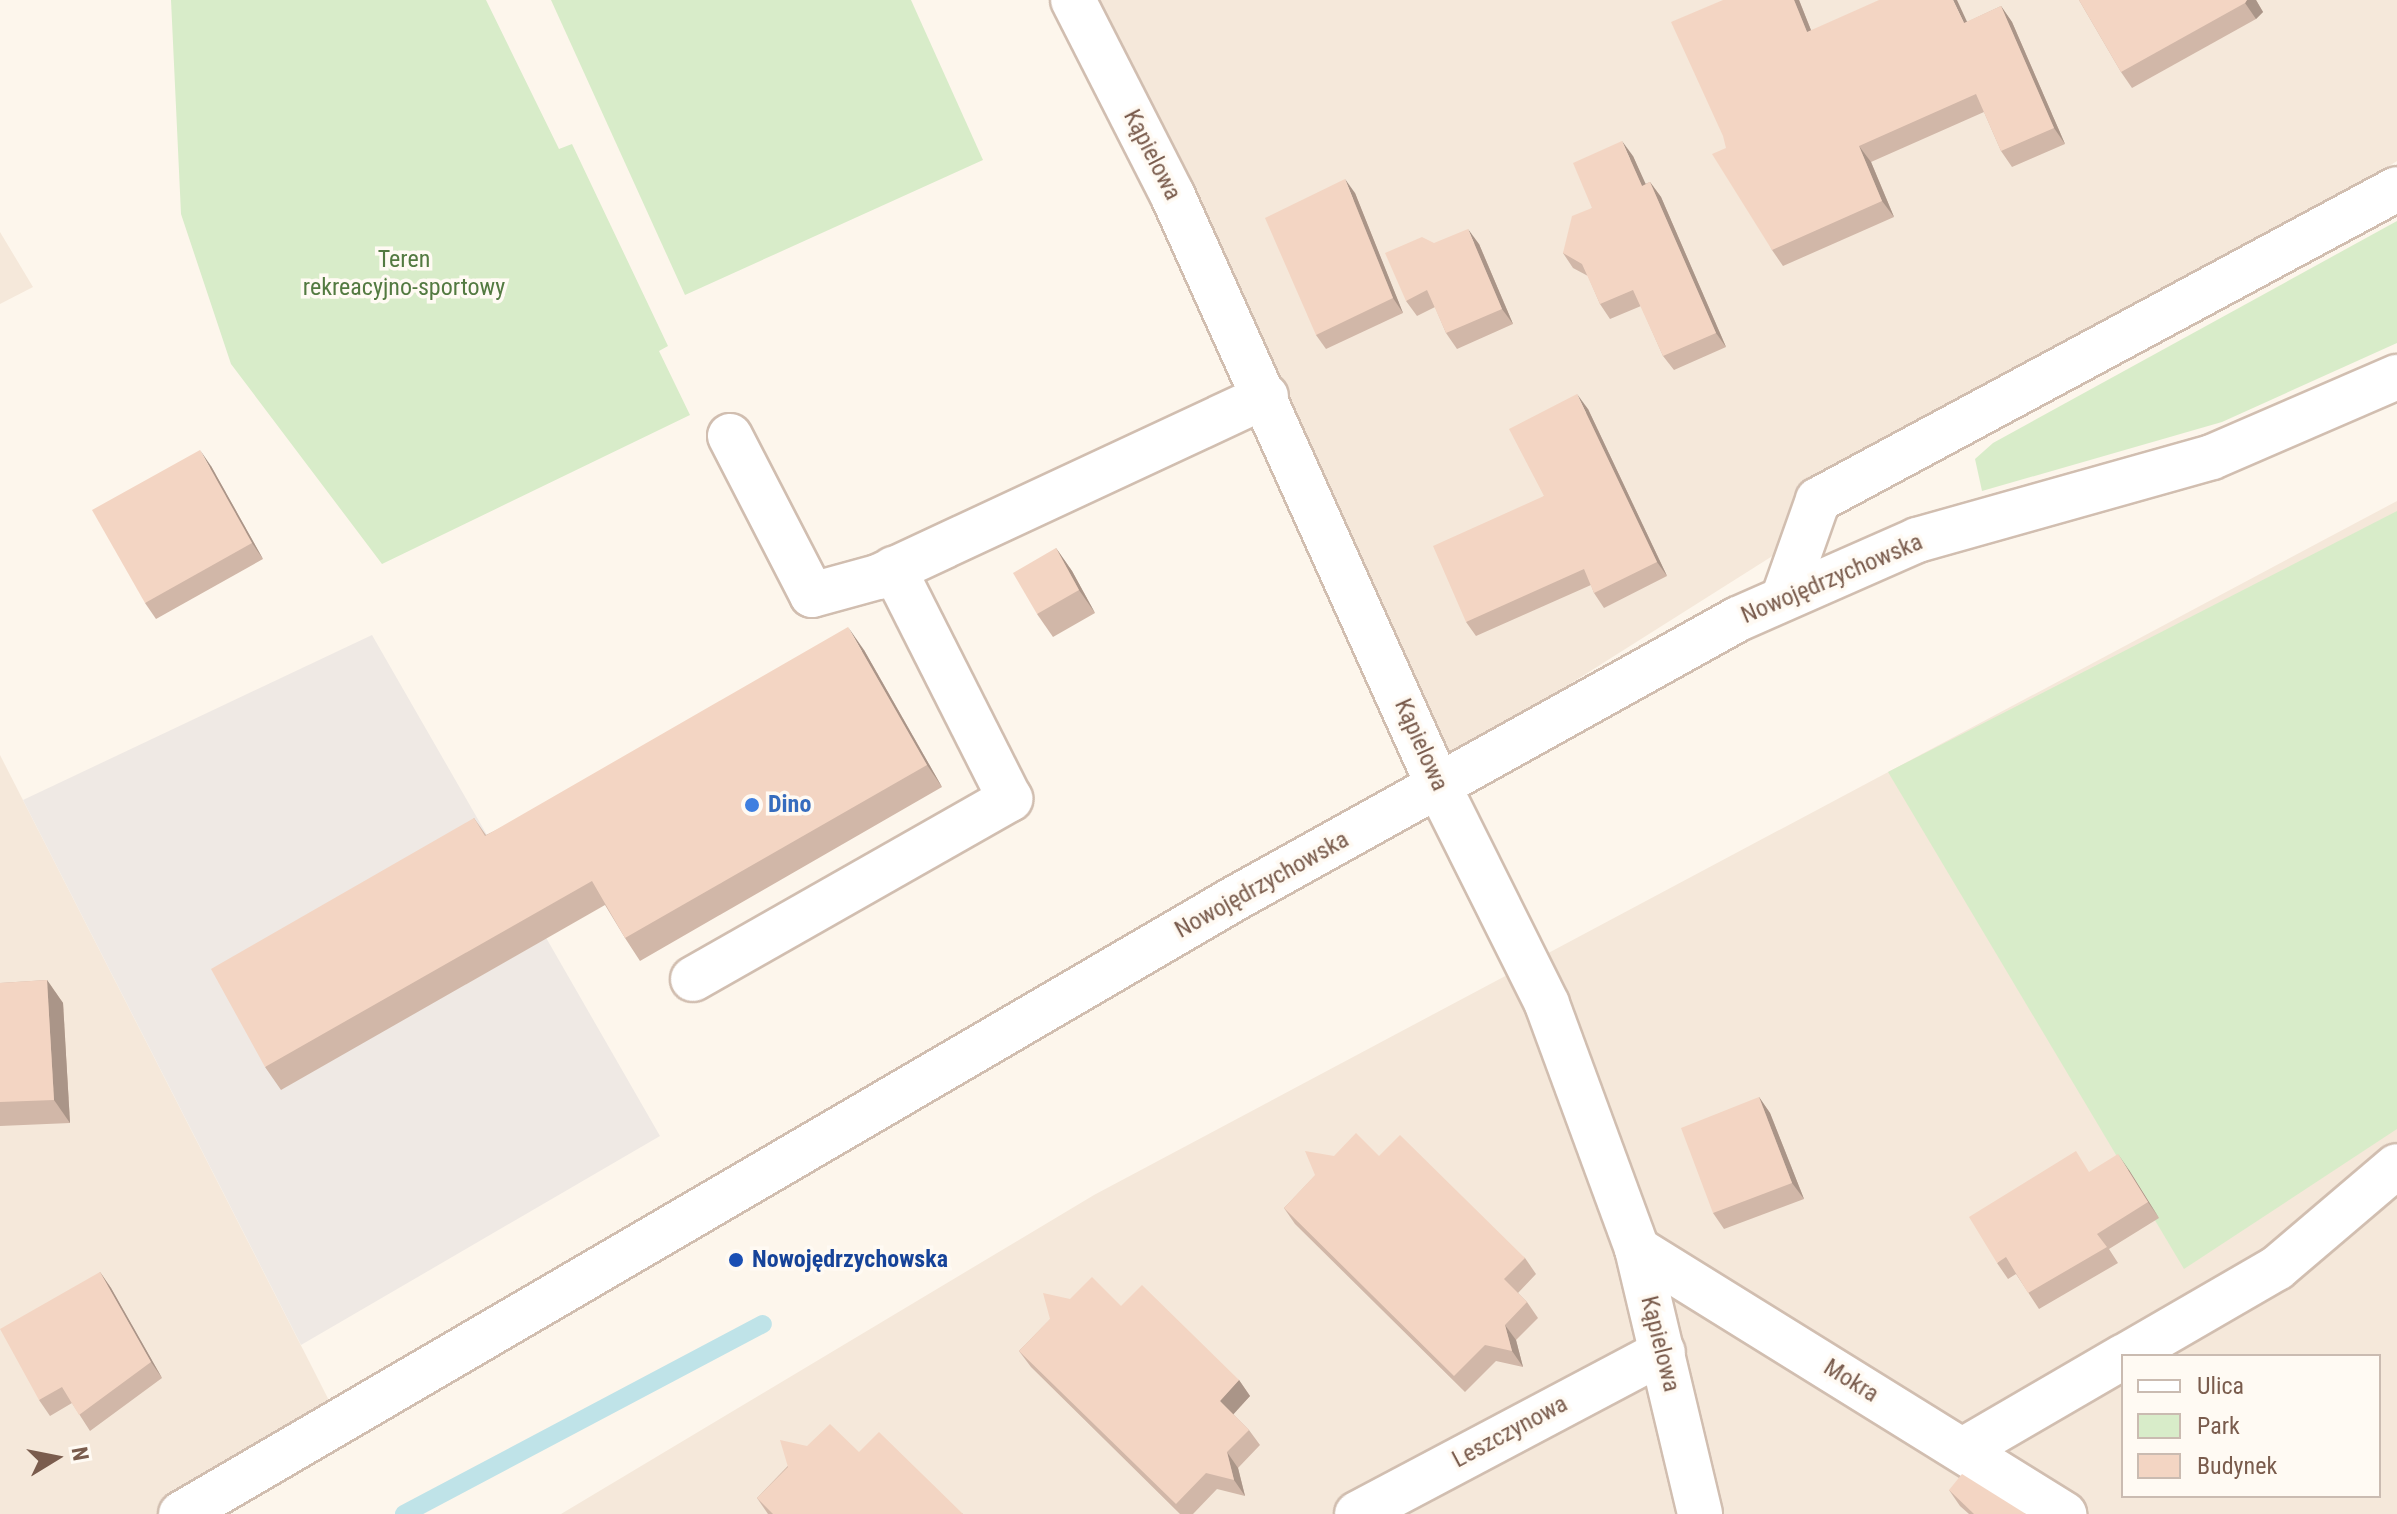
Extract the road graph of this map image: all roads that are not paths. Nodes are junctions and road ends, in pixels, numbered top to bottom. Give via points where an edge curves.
1 (1073, 0) edge
2 (2397, 189) edge
3 (2397, 377) edge
4 (1266, 396) junction
5 (730, 436) dead end
6 (894, 569) junction
7 (1784, 596) junction
8 (1439, 787) junction
9 (693, 979) dead end
10 (2397, 1166) edge
11 (1637, 1249) junction
12 (1663, 1352) junction
13 (2129, 1354) edge
14 (2121, 1359) edge
15 (1963, 1450) junction
16 (181, 1514) edge
17 (1357, 1514) edge
18 (1700, 1514) edge
19 (2064, 1514) edge

1 - 4 street, Kąpielowa
2 - 7 street via 1818,500
3 - 7 street, Nowojędrzychowska via 2262,439 1917,540
4 - 6 street
4 - 8 street, Kąpielowa
5 - 6 street via 812,595
6 - 9 street via 1010,799
7 - 8 street, Nowojędrzychowska
8 - 11 street, Kąpielowa via 1547,1004
8 - 16 street, Nowojędrzychowska via 1232,900
10 - 13 street via 2277,1268
11 - 12 street, Kąpielowa
11 - 15 street, Mokra
12 - 17 street, Leszczynowa
12 - 18 street, Kąpielowa
14 - 15 street
15 - 19 street, Mokra

